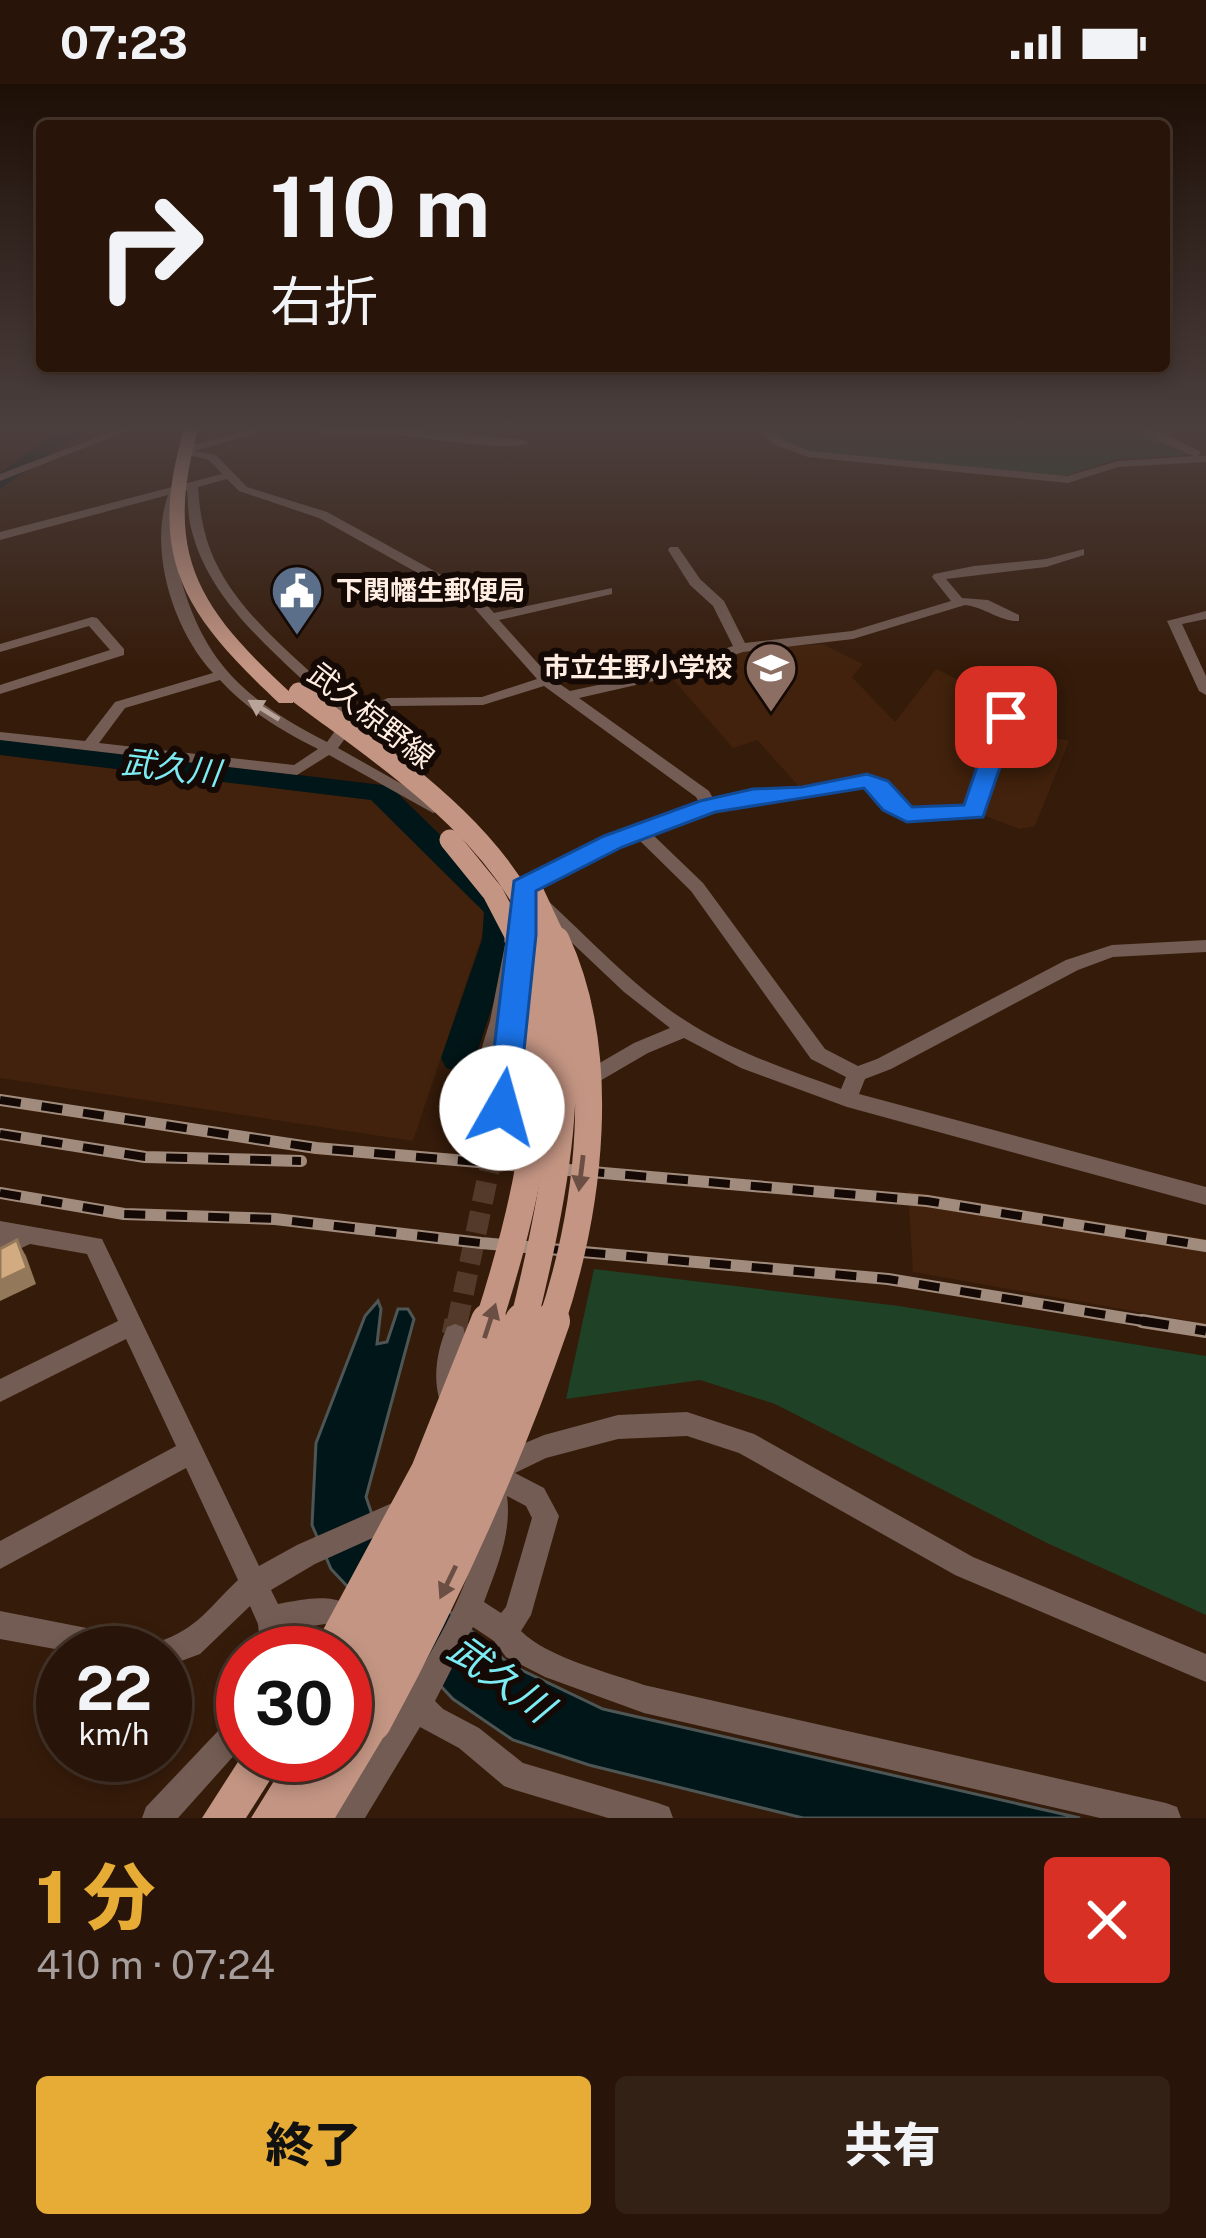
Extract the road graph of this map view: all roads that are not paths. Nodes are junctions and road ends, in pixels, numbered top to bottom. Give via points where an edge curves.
1 (111, 507) edge
2 (176, 507) edge
3 (181, 507) edge
4 (189, 507) edge
5 (298, 507) edge
6 (0, 536) edge
7 (674, 550) dead end
8 (1080, 552) dead end
9 (607, 591) dead end
10 (958, 603) junction
11 (1206, 615) edge
12 (490, 617) junction
13 (1014, 618) dead end
14 (741, 648) junction
15 (0, 649) edge
16 (219, 676) junction
17 (546, 681) junction
18 (1204, 682) edge
19 (0, 690) edge
20 (568, 696) junction
21 (1006, 717) dead end
22 (352, 719) junction
23 (0, 736) edge
24 (89, 746) junction
25 (331, 747) junction
26 (376, 762) junction
27 (709, 806) junction
28 (437, 811) junction
29 (640, 832) junction
30 (523, 887) junction
31 (1206, 946) edge
32 (685, 1030) junction
33 (857, 1073) junction
34 (847, 1099) junction
35 (502, 1108) tunnel mouth
36 (1206, 1196) edge
37 (0, 1230) edge
38 (28, 1235) junction
39 (0, 1248) edge
40 (130, 1326) junction
41 (454, 1335) tunnel mouth
42 (0, 1391) edge
43 (188, 1453) junction
44 (487, 1472) junction
45 (0, 1556) edge
46 (253, 1585) junction
47 (465, 1613) junction
48 (270, 1619) junction
49 (0, 1625) edge
50 (271, 1626) edge
51 (347, 1626) edge
52 (504, 1631) junction
53 (36, 1632) edge
54 (192, 1642) edge
55 (1206, 1668) edge
56 (372, 1683) edge
57 (372, 1694) edge
58 (421, 1697) junction
59 (216, 1754) edge
60 (247, 1782) edge
61 (295, 1782) edge
62 (328, 1782) edge
63 (157, 1818) edge
64 (222, 1818) edge
65 (271, 1818) edge
66 (312, 1818) edge
67 (348, 1818) edge
68 (658, 1818) edge
69 (1166, 1818) edge

1 - 6 street
2 - 16 street via 166,529 175,585 191,638
3 - 26 main road, 武久椋野線 via 176,546 195,598 236,653
4 - 22 street via 229,598
5 - 12 street via 473,598
7 - 14 street
8 - 10 street via 1058,563 938,577
9 - 12 street
10 - 13 street via 983,603
10 - 14 street via 821,642
11 - 18 street via 1174,621
12 - 17 street
14 - 20 street
15 - 19 street via 92,621 118,652
16 - 24 street via 120,705
25 -> 16 street
17 - 20 street
17 - 22 street via 483,701 388,702
20 - 27 street
21 - 27 street via 974,812 907,814 867,781
22 - 25 street
22 - 28 street
23 - 24 street
24 - 25 street via 297,770
25 - 28 street
51 -> 26 main road, bridge via 469,1385 520,1217 538,1073 529,975 500,903
26 - 56 main road, 武久椋野線, bridge via 457,834 520,917 560,1060 554,1181 509,1361
26 -> 57 main road, bridge via 498,849 552,919 580,999 586,1124 562,1286 527,1399 451,1576
27 - 29 street
28 - 30 street
29 - 30 street
29 - 33 street via 697,887 818,1054
30 - 32 street
30 - 32 street via 487,1061 453,1110 512,1123
30 - 35 street
31 - 33 street via 1112,951 1072,965
32 - 34 street via 791,1082
33 - 34 street
34 - 36 street
37 - 38 street
38 - 39 street
38 - 40 street via 94,1246
40 - 42 street
40 - 43 street
41 - 44 street via 449,1395
43 - 45 street
43 - 46 street
44 - 46 street
44 - 47 street via 498,1524
44 - 52 street via 535,1497 546,1516 518,1615
44 - 55 street via 618,1427 687,1424 745,1443 964,1566
46 - 48 street
46 - 54 street
47 - 52 street
47 - 58 street
48 - 50 street
48 - 58 street via 316,1610 343,1615
49 - 53 street
52 - 69 street via 555,1667 644,1700
58 - 67 street
58 - 68 street via 514,1775
59 - 63 street
60 - 64 main road
61 - 65 main road
62 - 66 main road

